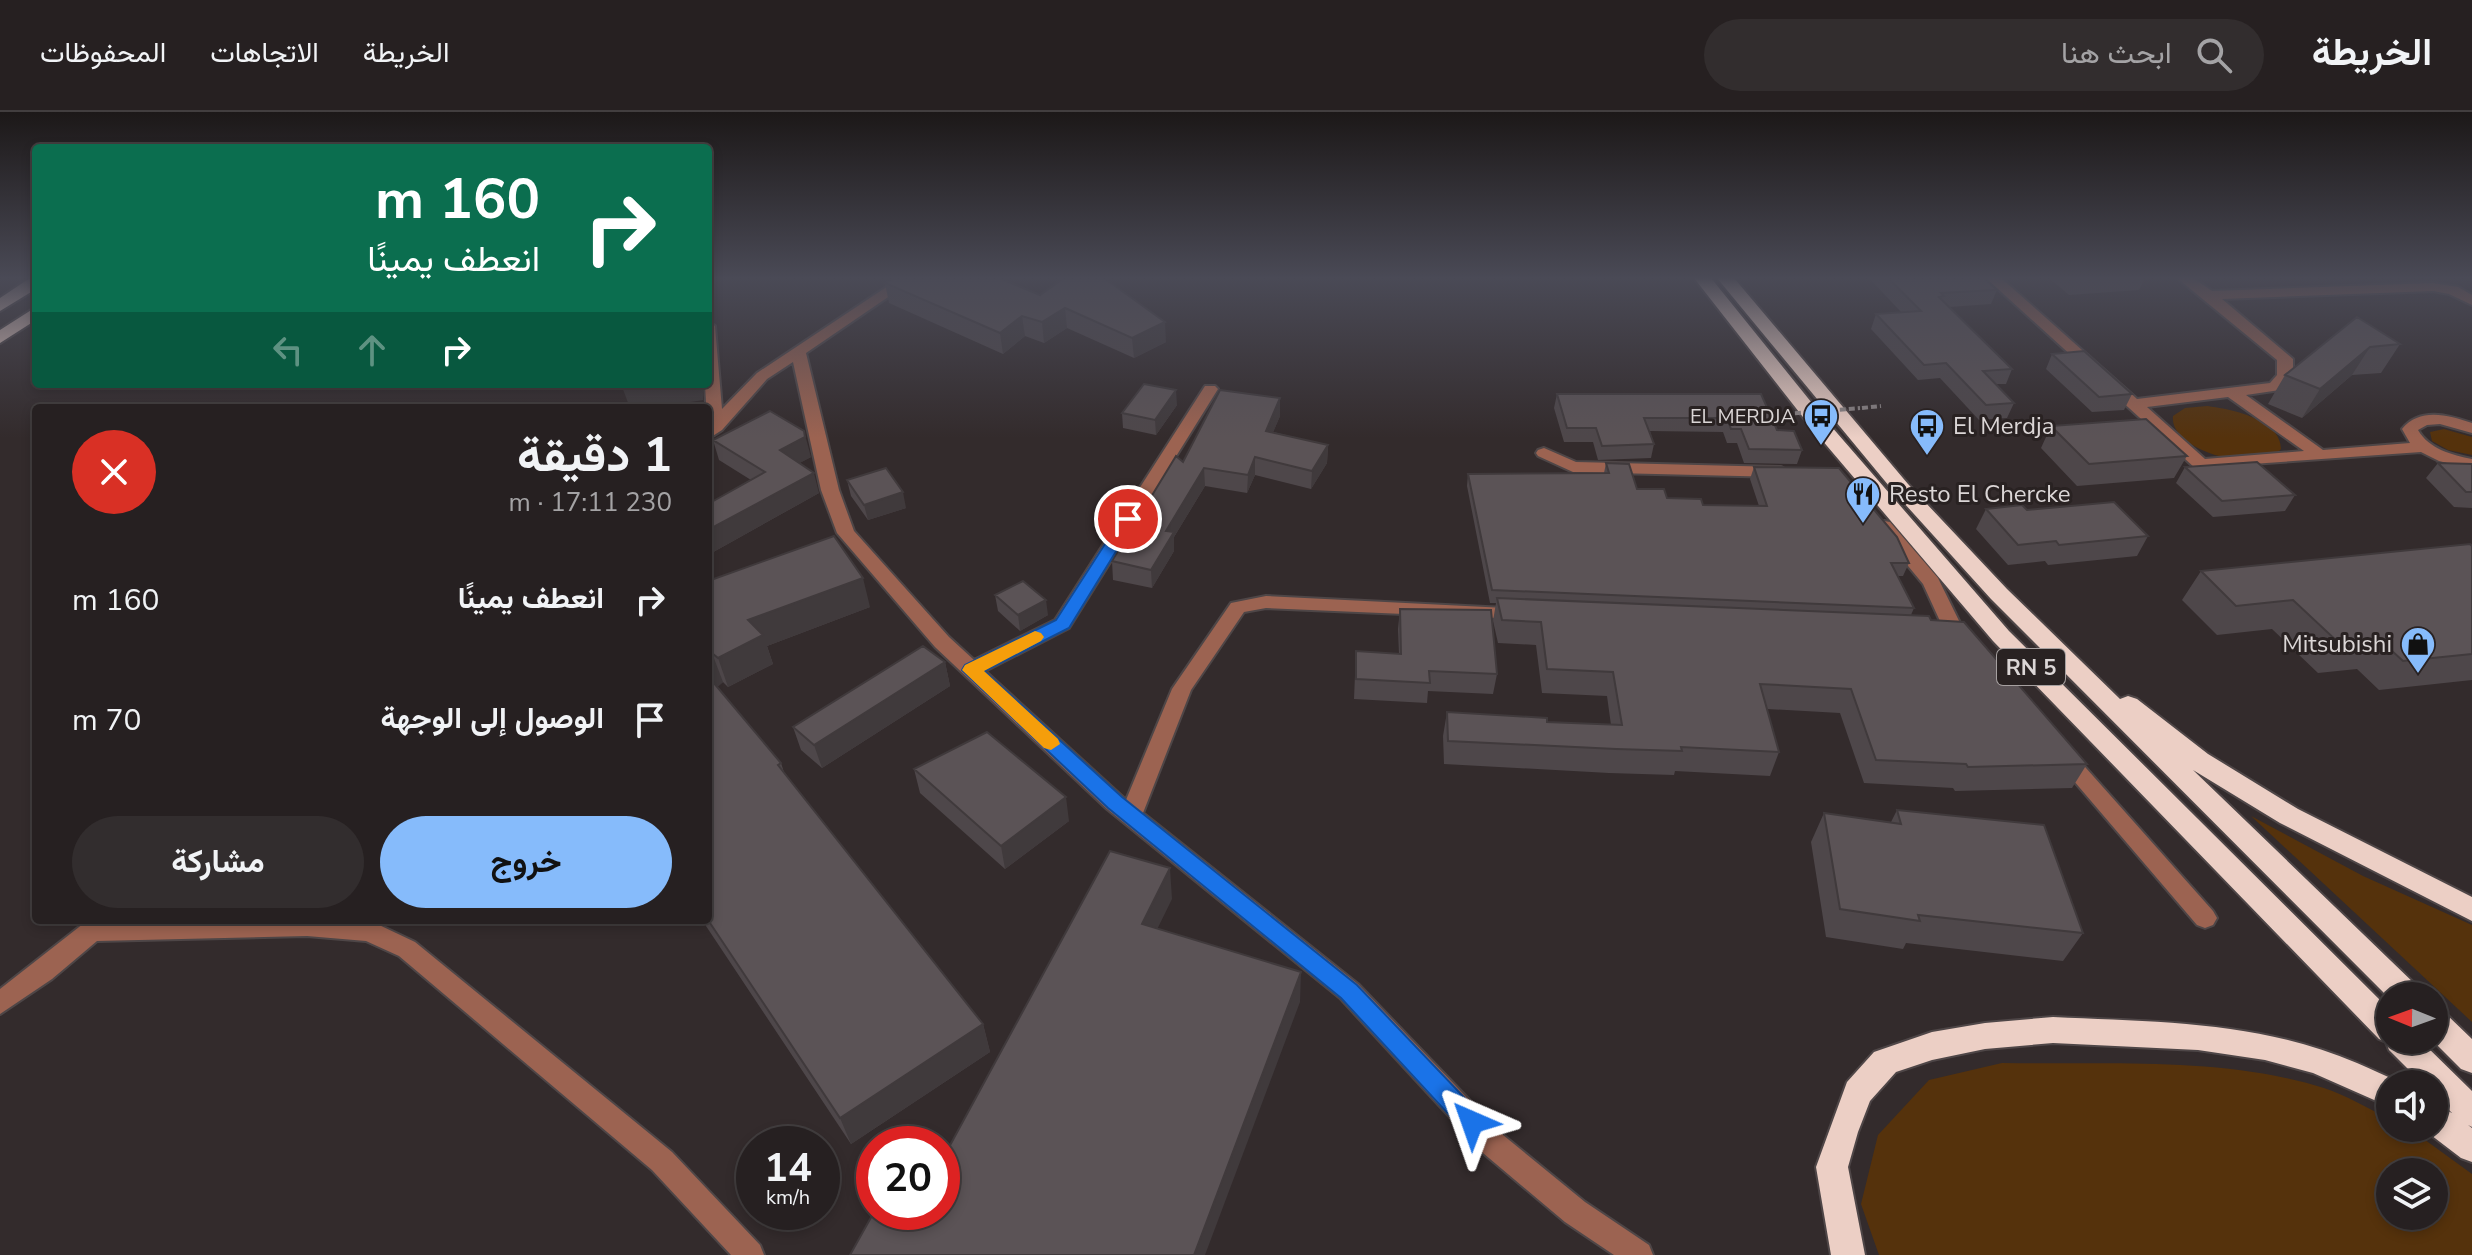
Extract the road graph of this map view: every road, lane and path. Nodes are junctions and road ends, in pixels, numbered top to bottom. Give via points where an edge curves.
1 (827, 331) edge
2 (1745, 331) edge
3 (1770, 331) edge
4 (2053, 331) edge
5 (2252, 331) edge
6 (798, 350) junction
7 (1210, 389) dead end
8 (2234, 394) junction
9 (2134, 404) junction
10 (1881, 406) dead end
11 (1786, 414) dead end
12 (2472, 428) edge
13 (712, 431) edge
14 (2424, 447) junction
15 (1544, 453) dead end
16 (2320, 455) junction
17 (1848, 458) junction
18 (2472, 464) edge
19 (1793, 472) edge
20 (1548, 614) edge
21 (2051, 648) junction
22 (1976, 656) edge
23 (971, 670) junction
24 (2049, 739) edge
25 (1131, 816) junction
26 (2472, 910) edge
27 (2205, 918) dead end
28 (97, 926) edge
29 (2393, 982) edge
30 (0, 1003) edge
31 (2376, 1016) edge
32 (2448, 1036) edge
33 (2414, 1054) edge
34 (2472, 1059) edge
35 (2376, 1087) edge
36 (2472, 1112) edge
37 (2448, 1129) edge
38 (2472, 1147) edge
39 (750, 1255) edge
40 (1639, 1255) edge
41 (1848, 1255) edge

1 - 6 street
2 - 17 highway, RN 5
3 - 21 highway, RN 5 via 1901,488
4 - 9 street
5 - 8 street via 2285,359 2285,376 2275,387
6 - 13 street via 762,376
6 - 23 street via 830,490 846,533
7 - 23 street via 1062,624
8 - 9 street
8 - 16 street
9 - 16 street via 2201,464
10 - 11 path, bridge
12 - 14 street via 2419,421 2411,434
14 - 16 street
14 - 18 street
15 - 19 street via 1573,467
17 - 22 street via 1841,473 1931,582 1947,632
17 - 31 highway, RN 5 via 2001,636
20 - 25 street via 1266,602 1238,607 1182,689
21 - 26 highway via 2199,761 2289,816
21 - 29 highway, RN 5
23 - 25 street
24 - 27 street
25 - 40 street via 1349,991 1493,1144 1575,1212
28 - 30 street
28 - 39 street via 307,926 369,931 407,949 662,1161
32 - 34 highway
33 - 36 highway
35 - 41 highway via 2318,1061 2265,1046 2198,1037 2053,1030 1932,1046 1885,1062 1858,1092 1832,1167
37 - 38 highway

